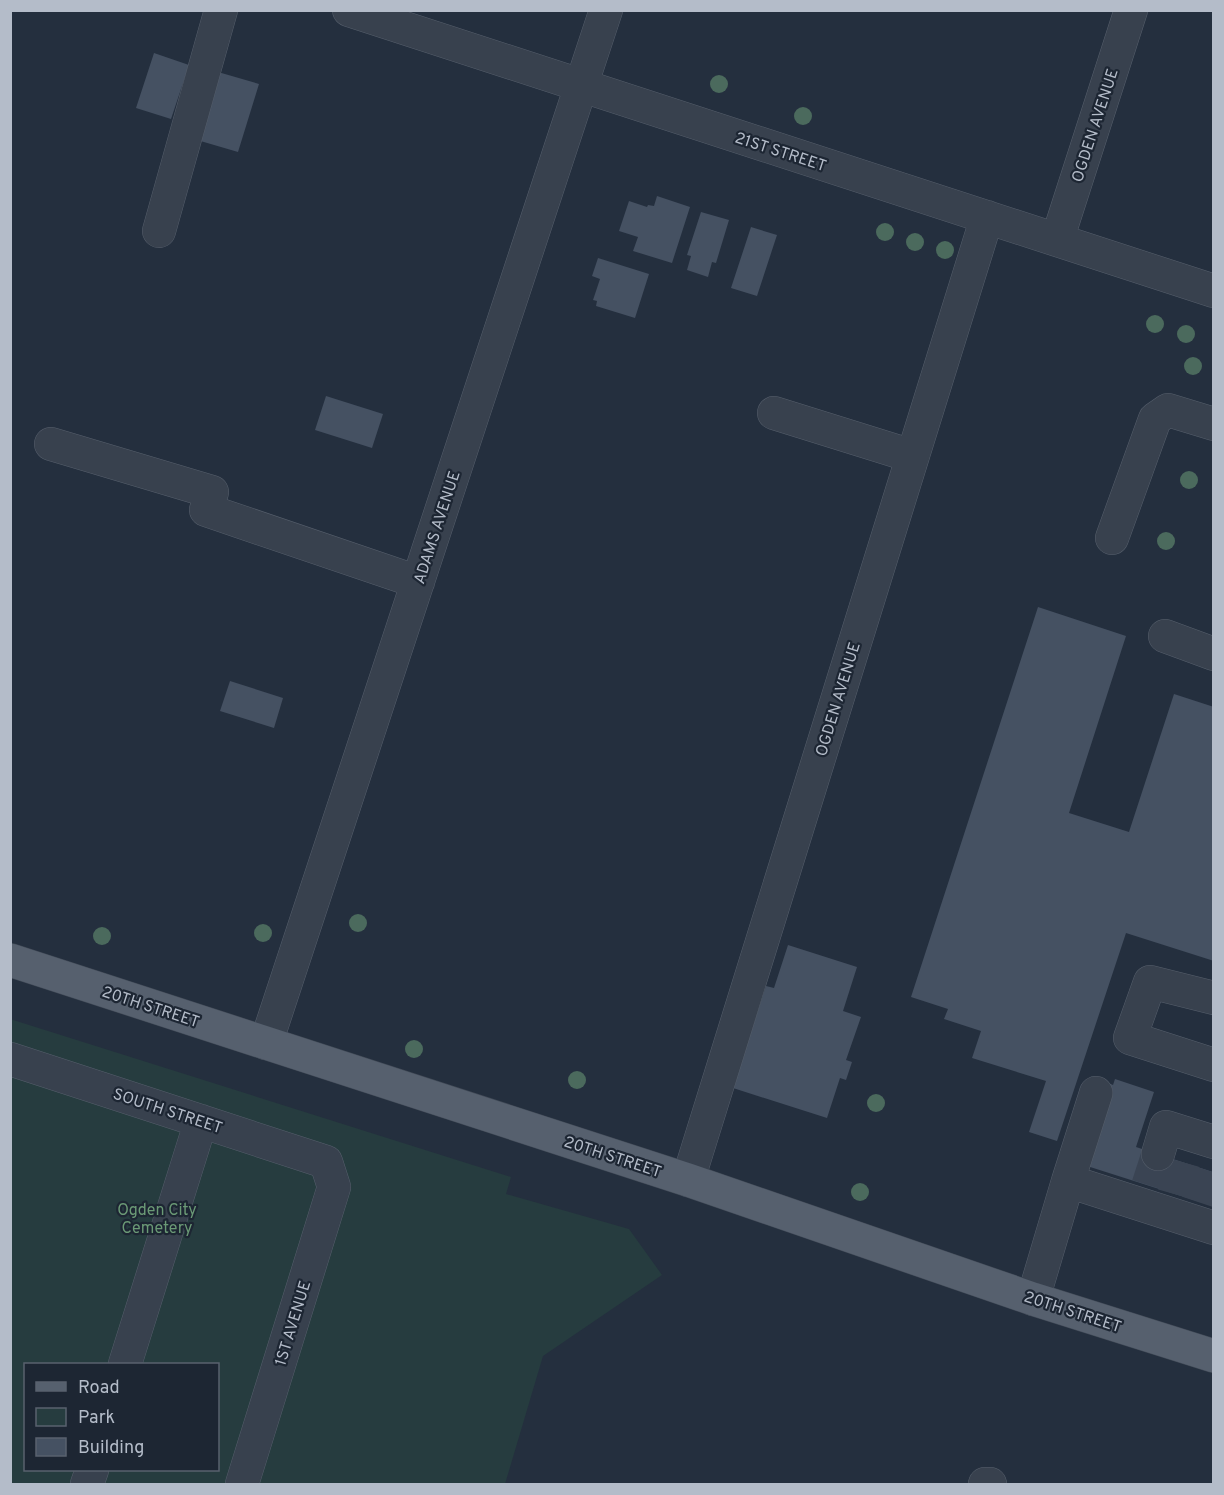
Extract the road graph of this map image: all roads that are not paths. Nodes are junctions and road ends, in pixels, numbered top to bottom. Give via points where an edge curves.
1 (221, 10) edge
2 (349, 10) edge
3 (606, 10) edge
4 (1131, 10) edge
5 (582, 86) junction
6 (987, 217) junction
7 (159, 231) dead end
8 (1057, 240) junction
9 (1214, 291) edge
10 (774, 413) dead end
11 (1214, 424) edge
12 (51, 444) dead end
13 (912, 456) junction
14 (1112, 538) dead end
15 (418, 582) junction
16 (1165, 636) dead end
17 (1214, 654) edge
18 (10, 960) edge
19 (1214, 998) edge
20 (266, 1043) junction
21 (10, 1059) edge
22 (1214, 1065) edge
23 (1096, 1093) dead end
24 (201, 1121) junction
25 (326, 1162) joint
26 (688, 1180) junction
27 (1068, 1181) junction
28 (1177, 1207) edge
29 (1033, 1299) junction
30 (1214, 1356) edge
31 (126, 1363) edge
32 (242, 1485) edge

1 - 7 street
2 - 5 street, 21ST STREET
3 - 5 street, ADAMS AVENUE
4 - 8 street, OGDEN AVENUE
5 - 6 street, 21ST STREET
5 - 15 street, ADAMS AVENUE
6 - 8 street, 21ST STREET
6 - 13 street, OGDEN AVENUE
8 - 9 street, 21ST STREET
10 - 13 street
11 - 14 street via 1168,410 1155,419
12 - 15 street via 212,492 206,510
13 - 26 street, OGDEN AVENUE
15 - 20 street, ADAMS AVENUE
16 - 17 street
18 - 20 main road, 20TH STREET
19 - 22 street via 1150,982 1130,1038
20 - 26 main road, 20TH STREET
21 - 24 street, SOUTH STREET
23 - 27 street
24 - 25 street, SOUTH STREET
24 - 31 street
25 - 32 street, 1ST AVENUE via 334,1187
26 - 29 main road, 20TH STREET
27 - 28 street
27 - 29 street
29 - 30 main road, 20TH STREET

